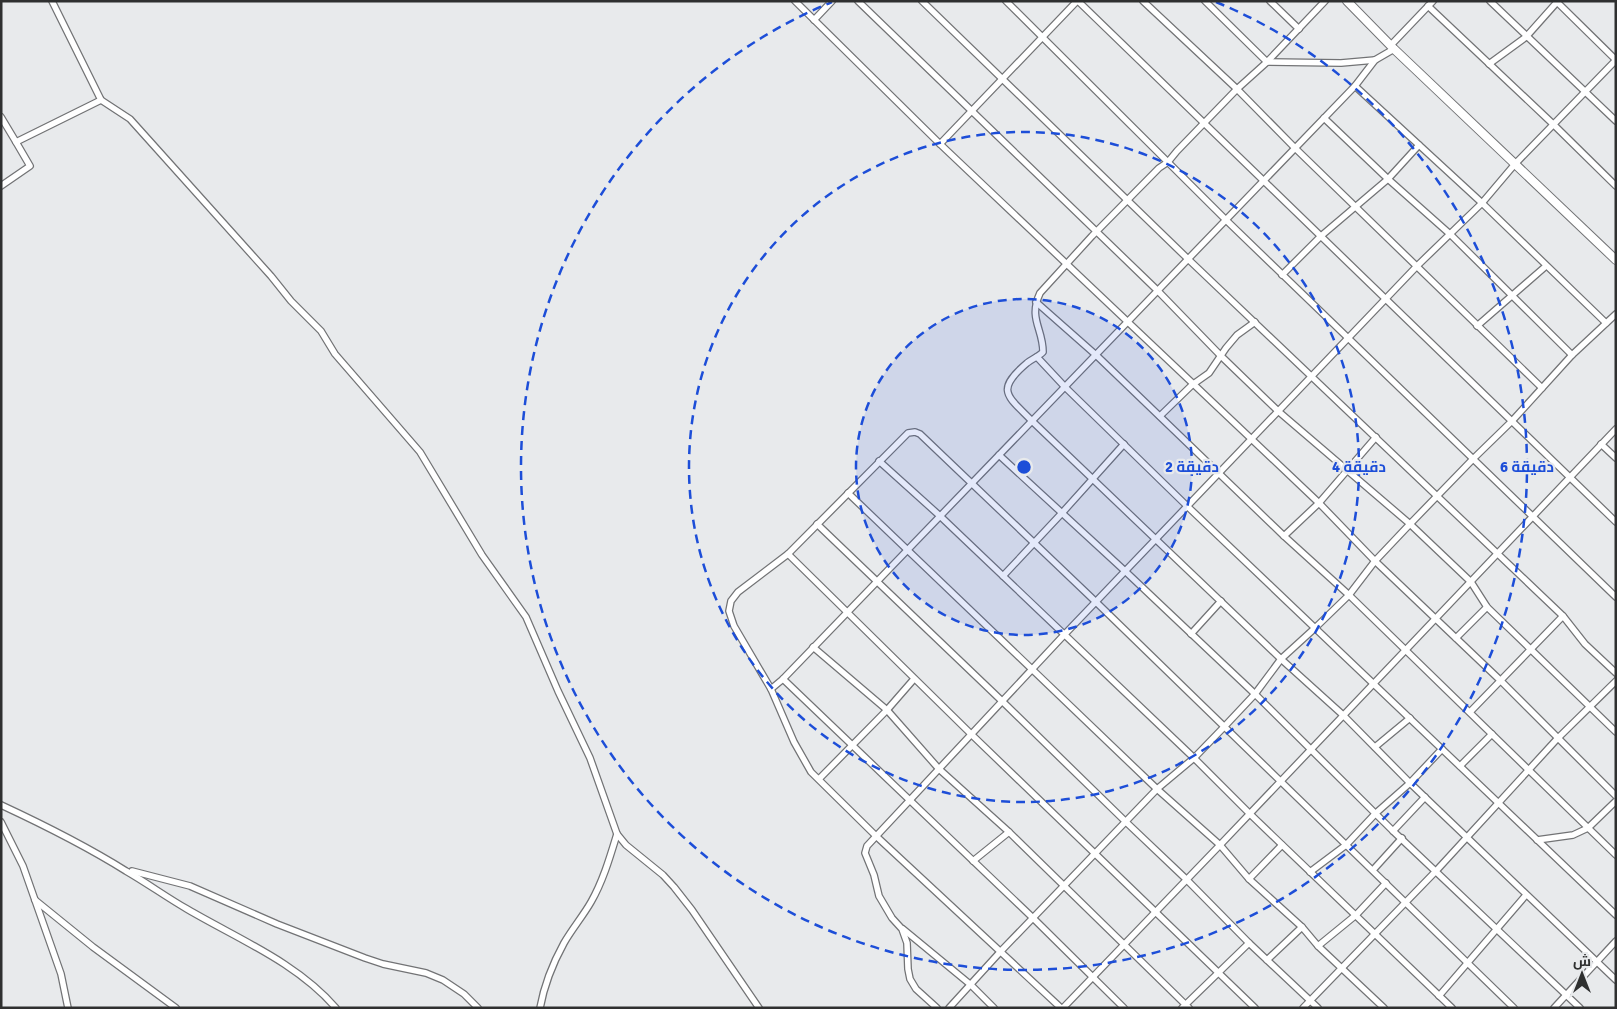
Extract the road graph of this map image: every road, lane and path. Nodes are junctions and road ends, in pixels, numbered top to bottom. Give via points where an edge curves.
1 (52, 1) edge
2 (795, 1) edge
3 (832, 1) edge
4 (858, 1) edge
5 (922, 1) edge
6 (1006, 1) edge
7 (1077, 1) edge
8 (1143, 1) edge
9 (1206, 1) edge
10 (1270, 1) edge
11 (1325, 1) edge
12 (1347, 1) edge
13 (1490, 1) edge
14 (1557, 2) edge
15 (1430, 4) edge
16 (814, 20) junction
17 (1299, 29) junction
18 (1526, 37) junction
19 (1042, 38) junction
20 (1393, 47) junction
21 (1375, 60) junction
22 (1267, 62) junction
23 (1490, 64) junction
24 (1003, 80) junction
25 (1355, 86) junction
26 (1238, 88) junction
27 (1585, 92) junction
28 (101, 100) junction
29 (972, 112) junction
30 (1, 117) edge
31 (1324, 118) junction
32 (1616, 121) edge
33 (1205, 123) junction
34 (1553, 124) junction
35 (16, 142) junction
36 (940, 144) junction
37 (1419, 145) junction
38 (1295, 148) junction
39 (1168, 162) junction
40 (1515, 164) junction
41 (1388, 179) junction
42 (1264, 180) junction
43 (1, 186) edge
44 (1616, 186) edge
45 (1128, 200) junction
46 (1482, 203) junction
47 (1356, 208) junction
48 (1226, 220) junction
49 (1096, 232) junction
50 (1451, 234) junction
51 (1321, 236) junction
52 (1188, 259) junction
53 (1616, 260) edge
54 (1066, 264) junction
55 (1417, 266) junction
56 (1546, 266) junction
57 (1282, 275) junction
58 (1157, 290) junction
59 (1512, 296) junction
60 (1385, 299) junction
61 (1036, 302) junction
62 (1616, 314) edge
63 (1127, 322) junction
64 (1255, 322) junction
65 (1606, 323) junction
66 (1477, 326) junction
67 (1348, 338) junction
68 (1096, 355) junction
69 (1572, 355) junction
70 (1221, 356) junction
71 (1037, 357) junction
72 (1311, 377) junction
73 (1192, 384) junction
74 (1065, 387) junction
75 (1542, 388) junction
76 (1278, 411) junction
77 (1160, 416) junction
78 (1032, 421) junction
79 (1512, 421) junction
80 (1616, 429) edge
81 (1376, 437) junction
82 (1251, 440) junction
83 (1124, 444) junction
84 (1601, 444) junction
85 (999, 455) junction
86 (1616, 458) edge
87 (1473, 459) junction
88 (879, 462) junction
89 (1348, 470) junction
90 (1218, 473) junction
91 (1092, 479) junction
92 (1570, 479) junction
93 (971, 484) junction
94 (848, 493) junction
95 (1438, 496) junction
96 (1319, 503) junction
97 (1187, 506) junction
98 (1062, 513) junction
99 (940, 516) junction
100 (1534, 517) junction
101 (1616, 522) edge
102 (817, 524) junction
103 (1410, 524) junction
104 (1284, 536) junction
105 (1156, 539) junction
106 (1034, 543) junction
107 (907, 550) junction
108 (788, 554) junction
109 (1498, 554) junction
110 (1375, 561) junction
111 (1125, 571) junction
112 (1002, 576) junction
113 (876, 582) junction
114 (1471, 582) junction
115 (1349, 595) junction
116 (1616, 597) edge
117 (1221, 601) junction
118 (1096, 602) junction
119 (1487, 607) junction
120 (846, 612) junction
121 (1563, 616) junction
122 (1436, 619) junction
123 (1315, 628) junction
124 (1191, 634) junction
125 (1064, 635) junction
126 (1456, 638) junction
127 (813, 647) junction
128 (1530, 649) junction
129 (1406, 651) junction
130 (1281, 659) junction
131 (1032, 669) junction
132 (1616, 672) edge
133 (783, 679) junction
134 (914, 679) junction
135 (1501, 681) junction
136 (1616, 681) edge
137 (1374, 683) junction
138 (771, 689) junction
139 (1255, 694) junction
140 (1003, 702) junction
141 (1590, 707) junction
142 (887, 710) junction
143 (1470, 712) junction
144 (1343, 715) junction
145 (1410, 718) junction
146 (1224, 727) junction
147 (1616, 732) edge
148 (971, 734) junction
149 (1492, 734) junction
150 (1557, 739) junction
151 (852, 746) junction
152 (1375, 747) junction
153 (1442, 749) junction
154 (1310, 750) junction
155 (1194, 758) junction
156 (1460, 766) junction
157 (939, 769) junction
158 (1529, 770) junction
159 (818, 779) junction
160 (1280, 781) junction
161 (1410, 783) junction
162 (1157, 789) junction
163 (1616, 796) edge
164 (1425, 797) junction
165 (909, 801) junction
166 (1616, 801) edge
167 (1498, 803) junction
168 (1, 805) edge
169 (1249, 813) junction
170 (1376, 813) junction
171 (1, 822) edge
172 (1126, 822) junction
173 (1588, 828) junction
174 (1393, 831) junction
175 (1010, 832) junction
176 (617, 834) junction
177 (876, 836) junction
178 (1402, 838) junction
179 (1467, 838) junction
180 (1537, 840) junction
181 (1282, 844) junction
182 (1346, 845) junction
183 (1220, 846) junction
184 (1095, 854) junction
185 (1616, 855) edge
186 (973, 861) junction
187 (125, 870) junction
188 (1373, 870) junction
189 (1436, 871) junction
190 (1310, 872) junction
191 (1186, 879) junction
192 (1249, 879) junction
193 (1386, 883) junction
194 (1064, 887) junction
195 (1526, 894) junction
196 (35, 900) junction
197 (1406, 902) junction
198 (1156, 911) junction
199 (1356, 915) junction
200 (1616, 915) edge
201 (1033, 918) junction
202 (1302, 927) junction
203 (902, 929) junction
204 (1497, 929) junction
205 (1375, 934) junction
206 (1616, 941) edge
207 (1249, 943) junction
208 (1123, 945) junction
209 (1318, 946) junction
210 (1001, 951) junction
211 (1267, 960) junction
212 (1596, 962) junction
213 (1469, 963) junction
214 (1342, 968) junction
215 (1218, 972) junction
216 (1092, 978) junction
217 (1616, 980) edge
218 (971, 985) junction
219 (1567, 995) junction
220 (1439, 996) junction
221 (1310, 1001) junction
222 (1185, 1007) edge
223 (68, 1008) edge
224 (176, 1008) edge
225 (336, 1008) edge
226 (478, 1008) edge
227 (540, 1008) edge
228 (759, 1008) edge
229 (937, 1008) edge
230 (949, 1008) edge
231 (994, 1008) edge
232 (1062, 1008) edge
233 (1124, 1008) edge
234 (1255, 1008) edge
235 (1304, 1008) edge
236 (1318, 1008) edge
237 (1384, 1008) edge
238 (1452, 1008) edge
239 (1514, 1008) edge
240 (1554, 1008) edge
241 (1580, 1008) edge

1 - 28 street
2 - 16 street
3 - 16 street
4 - 29 street
5 - 24 street
6 - 19 street
7 - 19 street
7 - 33 street
8 - 26 street
9 - 22 street
10 - 17 street
11 - 17 street
12 - 20 street
13 - 18 street
14 - 18 street
14 - 27 street via 1616,60
15 - 20 street
15 - 23 street
16 - 36 street
17 - 22 street
18 - 23 street
18 - 27 street
19 - 24 street
19 - 39 street
20 - 21 street
20 - 40 street
21 - 22 street
21 - 25 street
22 - 26 street
23 - 34 street
24 - 29 street
24 - 45 street
25 - 31 street
25 - 37 street
26 - 33 street
26 - 38 street
27 - 32 street
27 - 34 street
28 - 35 street
28 - 176 street via 130,119 321,331 335,354 417,447 482,554 526,618 590,758
29 - 36 street
29 - 49 street
30 - 35 street
31 - 38 street
31 - 41 street
33 - 39 street
33 - 42 street
34 - 40 street
34 - 44 street
35 - 43 street via 30,166
36 - 54 street
37 - 41 street
37 - 46 street
38 - 42 street
38 - 47 street
39 - 45 street
39 - 48 street
40 - 46 street
40 - 53 street
41 - 47 street
41 - 50 street
42 - 48 street
42 - 51 street
45 - 49 street
45 - 52 street
46 - 50 street
46 - 56 street
47 - 51 street
47 - 55 street
48 - 52 street
48 - 57 street
49 - 54 street
49 - 58 street
50 - 55 street
50 - 59 street
51 - 57 street
51 - 60 street
52 - 58 street
52 - 64 street
54 - 61 street
54 - 63 street
55 - 60 street
55 - 66 street
56 - 59 street
56 - 65 street
57 - 67 street
58 - 63 street
58 - 70 street
59 - 66 street
59 - 69 street
60 - 67 street
60 - 79 street
61 - 68 street
61 - 71 street via 1034,314 1043,349
62 - 65 street
63 - 68 street
63 - 73 street
64 - 70 street via 1238,335
64 - 72 street
65 - 69 street
66 - 75 street
67 - 72 street
67 - 87 street
68 - 74 street
68 - 77 street
69 - 75 street
70 - 73 street via 1210,373
70 - 76 street
71 - 74 street
71 - 78 street via 1026,364 1006,387 1007,394
72 - 76 street
72 - 81 street
73 - 77 street
73 - 82 street
74 - 78 street
74 - 83 street
75 - 79 street
76 - 82 street
76 - 89 street
77 - 90 street
78 - 85 street
78 - 91 street
79 - 87 street
79 - 92 street
80 - 84 street
81 - 89 street
81 - 95 street
82 - 90 street
82 - 96 street
83 - 91 street
83 - 97 street
84 - 86 street
84 - 92 street
85 - 93 street
85 - 98 street
87 - 95 street
87 - 100 street
88 - 93 street via 908,433 915,432
88 - 94 street
88 - 99 street
89 - 96 street
89 - 103 street
90 - 97 street
90 - 104 street
91 - 98 street
91 - 105 street
92 - 100 street
92 - 101 street
93 - 99 street
93 - 106 street
94 - 102 street
94 - 107 street
95 - 103 street
95 - 109 street
96 - 104 street
96 - 110 street
97 - 105 street
97 - 123 street
98 - 106 street
98 - 111 street
99 - 107 street
99 - 112 street
100 - 109 street
100 - 116 street
102 - 108 street
102 - 113 street
103 - 110 street
103 - 114 street
104 - 115 street
105 - 111 street
105 - 117 street
106 - 112 street
106 - 118 street
107 - 113 street
107 - 131 street
108 - 120 street
108 - 138 street via 738,592 729,611 734,626
109 - 114 street
109 - 121 street
110 - 115 street
110 - 122 street
111 - 118 street
111 - 124 street
112 - 125 street
113 - 120 street
113 - 140 street
114 - 119 street
114 - 122 street
115 - 123 street
115 - 129 street
117 - 124 street
117 - 130 street
118 - 125 street
118 - 146 street
119 - 126 street
119 - 128 street
120 - 127 street
120 - 134 street
121 - 128 street
121 - 132 street via 1585,644
122 - 126 street
122 - 129 street
123 - 130 street
123 - 137 street
124 - 139 street
125 - 131 street
125 - 155 street
126 - 135 street
127 - 133 street
127 - 142 street
128 - 135 street
128 - 141 street
129 - 137 street
129 - 143 street
130 - 139 street
130 - 144 street
131 - 140 street
131 - 162 street
133 - 138 street
133 - 151 street
134 - 142 street
134 - 148 street
135 - 143 street
135 - 150 street
136 - 141 street
137 - 144 street
137 - 145 street
138 - 159 street via 794,742
139 - 146 street
139 - 154 street
140 - 148 street
140 - 172 street
141 - 147 street
141 - 150 street
142 - 151 street
142 - 157 street
143 - 149 street
144 - 152 street
144 - 154 street
145 - 152 street
145 - 153 street
146 - 155 street
146 - 160 street
148 - 157 street
148 - 184 street
149 - 156 street
149 - 158 street
150 - 158 street
150 - 163 street
151 - 159 street
151 - 165 street
152 - 161 street
153 - 156 street
153 - 161 street
154 - 160 street
154 - 170 street
155 - 162 street
155 - 169 street
156 - 167 street
157 - 165 street
157 - 175 street
158 - 167 street
158 - 173 street
159 - 177 street
160 - 169 street
160 - 182 street
161 - 164 street
161 - 170 street
162 - 172 street
162 - 183 street
164 - 174 street
164 - 179 street
165 - 177 street
165 - 186 street
166 - 173 street
167 - 179 street
167 - 180 street
168 - 187 street
169 - 181 street
169 - 183 street
170 - 174 street
170 - 182 street
171 - 196 street via 23,866
172 - 184 street
172 - 191 street
173 - 180 street via 1573,835
173 - 185 street
174 - 178 street
175 - 186 street
175 - 194 street
176 - 227 street via 600,886 564,944
176 - 228 street via 674,887
177 - 203 street via 865,850 866,856 879,896
177 - 210 street
178 - 188 street
178 - 189 street
179 - 189 street
179 - 195 street
180 - 200 street
181 - 190 street
181 - 192 street
182 - 188 street
182 - 190 street
183 - 191 street
183 - 192 street
184 - 194 street
184 - 198 street
186 - 201 street
187 - 225 street via 187,909 266,952 311,983
187 - 226 street via 190,886 365,958 426,973 464,994
188 - 193 street
189 - 197 street
189 - 204 street
190 - 199 street
191 - 198 street
191 - 207 street
192 - 202 street
193 - 197 street
193 - 199 street
194 - 201 street
194 - 208 street
195 - 204 street
195 - 212 street
196 - 223 street via 61,974
196 - 224 street
197 - 205 street
197 - 213 street
198 - 208 street
198 - 215 street
199 - 205 street
199 - 209 street
201 - 210 street
201 - 216 street
202 - 209 street
202 - 211 street
203 - 218 street
203 - 229 street via 907,943 910,979
204 - 213 street
204 - 219 street
205 - 214 street
205 - 220 street
206 - 212 street
207 - 211 street
207 - 215 street
208 - 216 street
208 - 222 street
209 - 214 street
210 - 218 street
210 - 232 street
211 - 221 street
212 - 217 street
212 - 219 street
213 - 220 street
213 - 239 street
214 - 221 street
214 - 237 street
215 - 222 street
215 - 234 street
216 - 232 street
216 - 233 street
218 - 230 street
218 - 231 street
219 - 240 street
219 - 241 street
220 - 238 street
221 - 235 street
221 - 236 street

